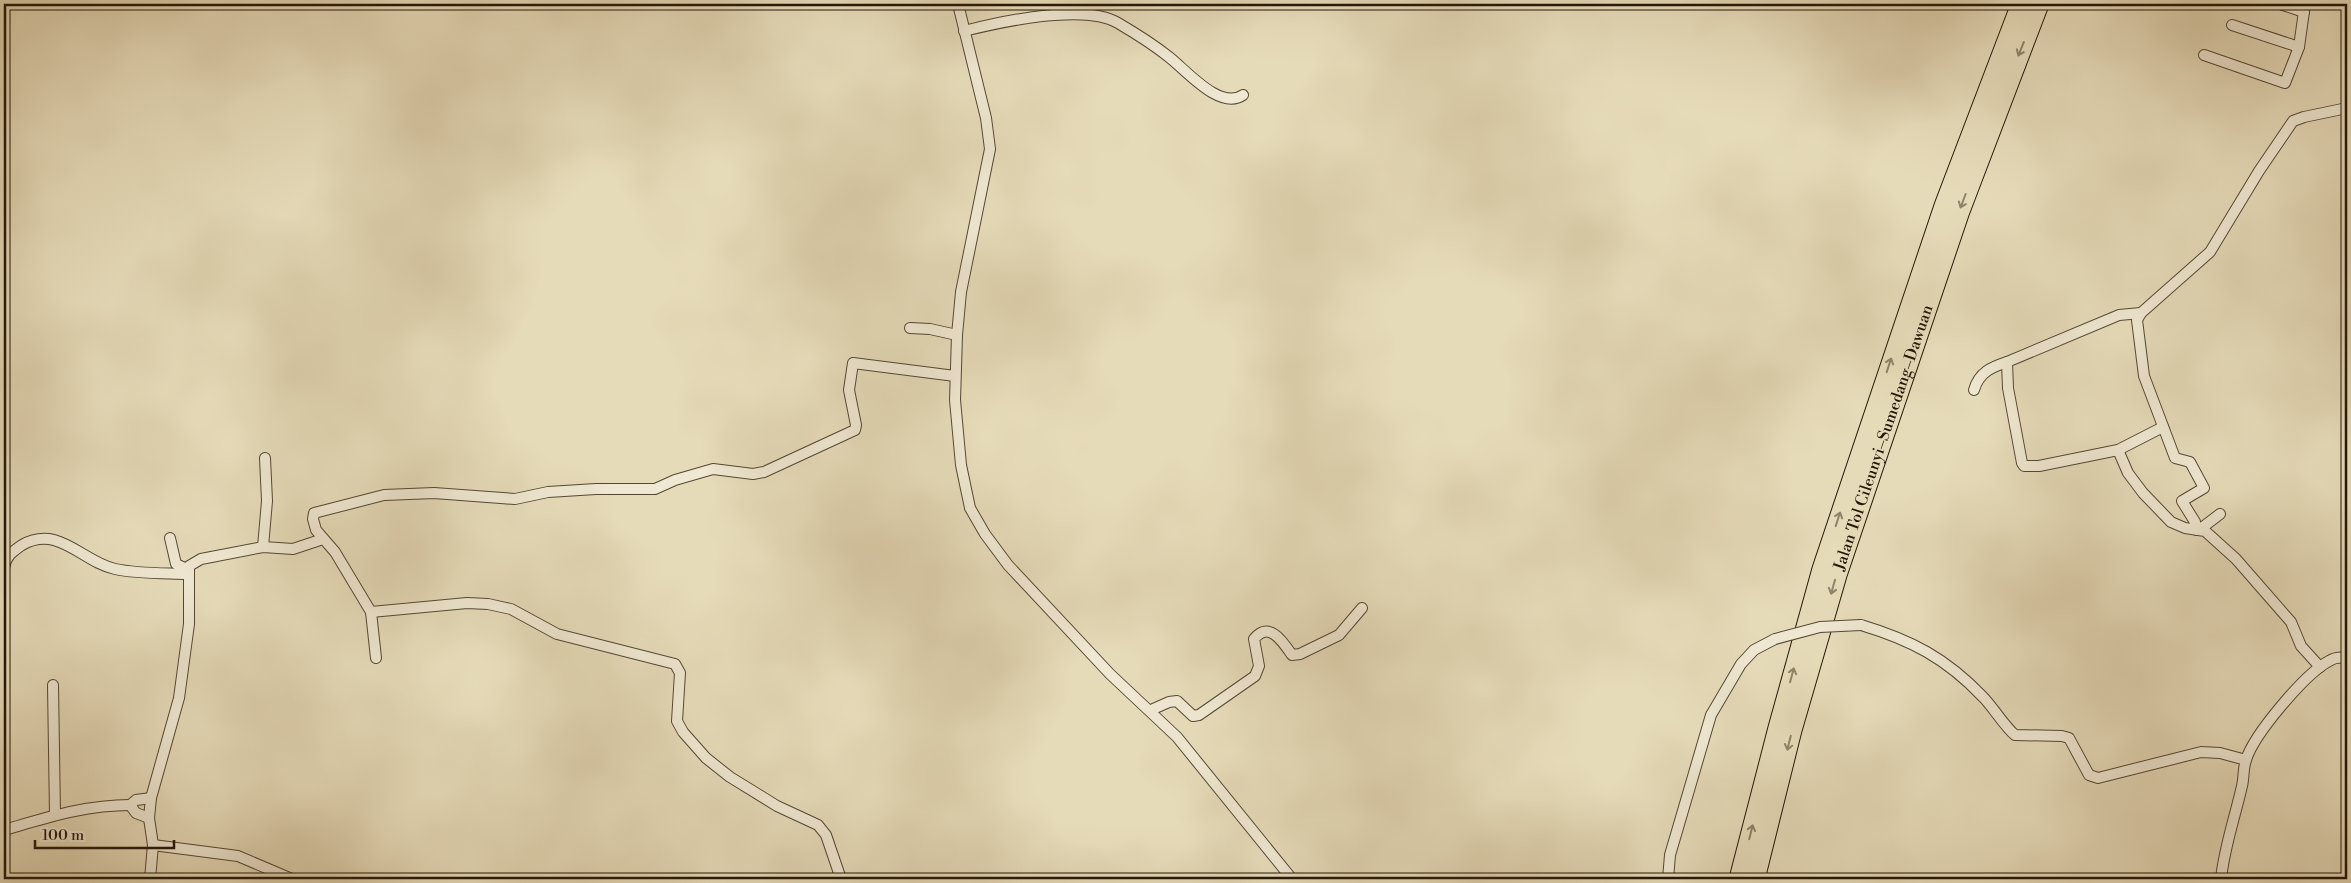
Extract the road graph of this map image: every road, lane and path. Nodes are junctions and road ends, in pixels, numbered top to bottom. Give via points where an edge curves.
1 (958, 4) edge
2 (2021, 4) edge
3 (2039, 4) edge
4 (2280, 4) edge
5 (2304, 8) edge
6 (2232, 25) dead end
7 (964, 31) junction
8 (2298, 47) junction
9 (2204, 55) dead end
10 (1243, 95) dead end
11 (2347, 108) edge
12 (2141, 313) junction
13 (910, 328) dead end
14 (957, 336) junction
15 (2007, 362) junction
16 (955, 376) junction
17 (1974, 390) dead end
18 (2163, 427) junction
19 (2118, 450) junction
20 (265, 458) dead end
21 (2220, 514) dead end
22 (2198, 530) junction
23 (170, 538) dead end
24 (323, 539) junction
25 (263, 547) junction
26 (4, 568) edge
27 (188, 572) junction
28 (1362, 608) dead end
29 (371, 612) junction
30 (376, 658) dead end
31 (2347, 658) edge
32 (2320, 667) junction
33 (53, 685) dead end
34 (1151, 710) junction
35 (2246, 760) junction
36 (152, 798) junction
37 (130, 805) junction
38 (55, 814) junction
39 (149, 818) junction
40 (4, 830) edge
41 (153, 845) junction
42 (150, 879) edge
43 (292, 879) edge
44 (840, 879) edge
45 (1292, 879) edge
46 (1668, 879) edge
47 (1739, 879) edge
48 (1755, 879) edge
49 (2221, 879) edge

1 - 7 street
47 -> 2 highway, Jalan Tol Cileunyi–Sumedang–Dawuan via 1822,569 1940,215
3 -> 48 highway, Jalan Tol Cileunyi–Sumedang–Dawuan via 1960,211 1837,575 1792,730
4 - 5 street
5 - 8 street
6 - 8 street
7 - 10 street via 1037,17 1077,15 1112,20 1167,56 1204,88 1232,98
7 - 14 street via 986,118 990,149 961,292
8 - 9 street via 2285,83
11 - 12 street via 2293,121 2210,252
12 - 15 street via 2119,315
12 - 18 street via 2138,337 2144,376
13 - 14 street
14 - 16 street
15 - 17 street via 1986,371 1976,381
15 - 19 street via 2008,388 2024,466 2039,466
16 - 24 street via 853,363 849,390 855,430 764,472 753,474 713,469 675,480 655,490 548,492 515,499 434,492 384,495 314,513 314,526
16 - 34 street via 961,465 975,518 1008,565 1110,674
18 - 19 street
18 - 22 street via 2174,458 2190,462 2204,488 2182,501
19 - 22 street via 2128,473 2164,515 2177,526
20 - 25 street via 267,501
21 - 22 street
22 - 32 street via 2205,531 2236,559 2290,622 2301,646
23 - 27 street via 176,564
24 - 25 street via 293,549
24 - 29 street via 345,566
25 - 27 street via 201,558 191,564
26 - 27 street via 6,559 15,550 26,543 46,538 57,540 112,569
27 - 36 street via 189,624 179,698
28 - 34 street via 1338,635 1300,654 1292,655 1278,635 1269,632 1258,634 1254,638 1259,666 1255,676 1199,715 1193,716 1177,701
29 - 30 street
29 - 44 street via 488,604 511,609 558,634 675,664 680,673 677,721 683,732 706,758 730,777 777,806 818,824 826,835
31 - 32 street via 2330,660
32 - 35 street via 2258,736
33 - 38 street
34 - 45 street via 1177,737
35 - 46 street, bridge via 2201,752 2092,777 2069,738 2015,735 1963,676 1940,659 1894,635 1861,625 1820,627 1775,639 1754,650 1741,664 1711,715 1670,855
35 - 49 street
36 - 37 street via 136,800
36 - 39 street
37 - 38 street via 106,805
37 - 39 street via 136,813
38 - 40 street
39 - 41 street
41 - 42 street
41 - 43 street via 238,856

